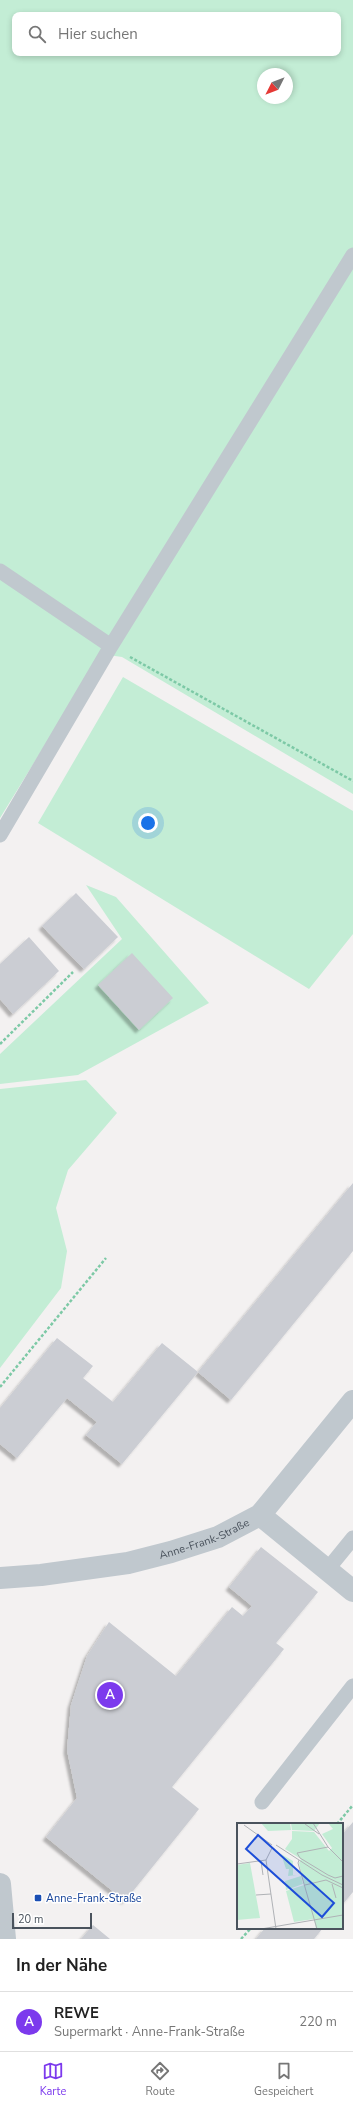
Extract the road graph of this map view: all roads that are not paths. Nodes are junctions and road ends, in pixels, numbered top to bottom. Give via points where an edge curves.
1 (353, 255) edge
2 (0, 571) edge
3 (111, 646) junction
4 (0, 835) edge
5 (353, 1401) edge
6 (260, 1515) junction
7 (353, 1538) edge
8 (327, 1570) junction
9 (0, 1578) edge
10 (353, 1590) edge
11 (353, 1686) edge
12 (262, 1802) dead end
13 (0, 1884) edge
14 (5, 1939) edge

1 - 3 lane
2 - 3 lane
3 - 4 lane
5 - 6 street, Anne-Frank-Straße
6 - 8 street
6 - 9 street, Anne-Frank-Straße via 218,1537 128,1563
7 - 8 lane
8 - 10 street
11 - 12 lane
13 - 14 street

